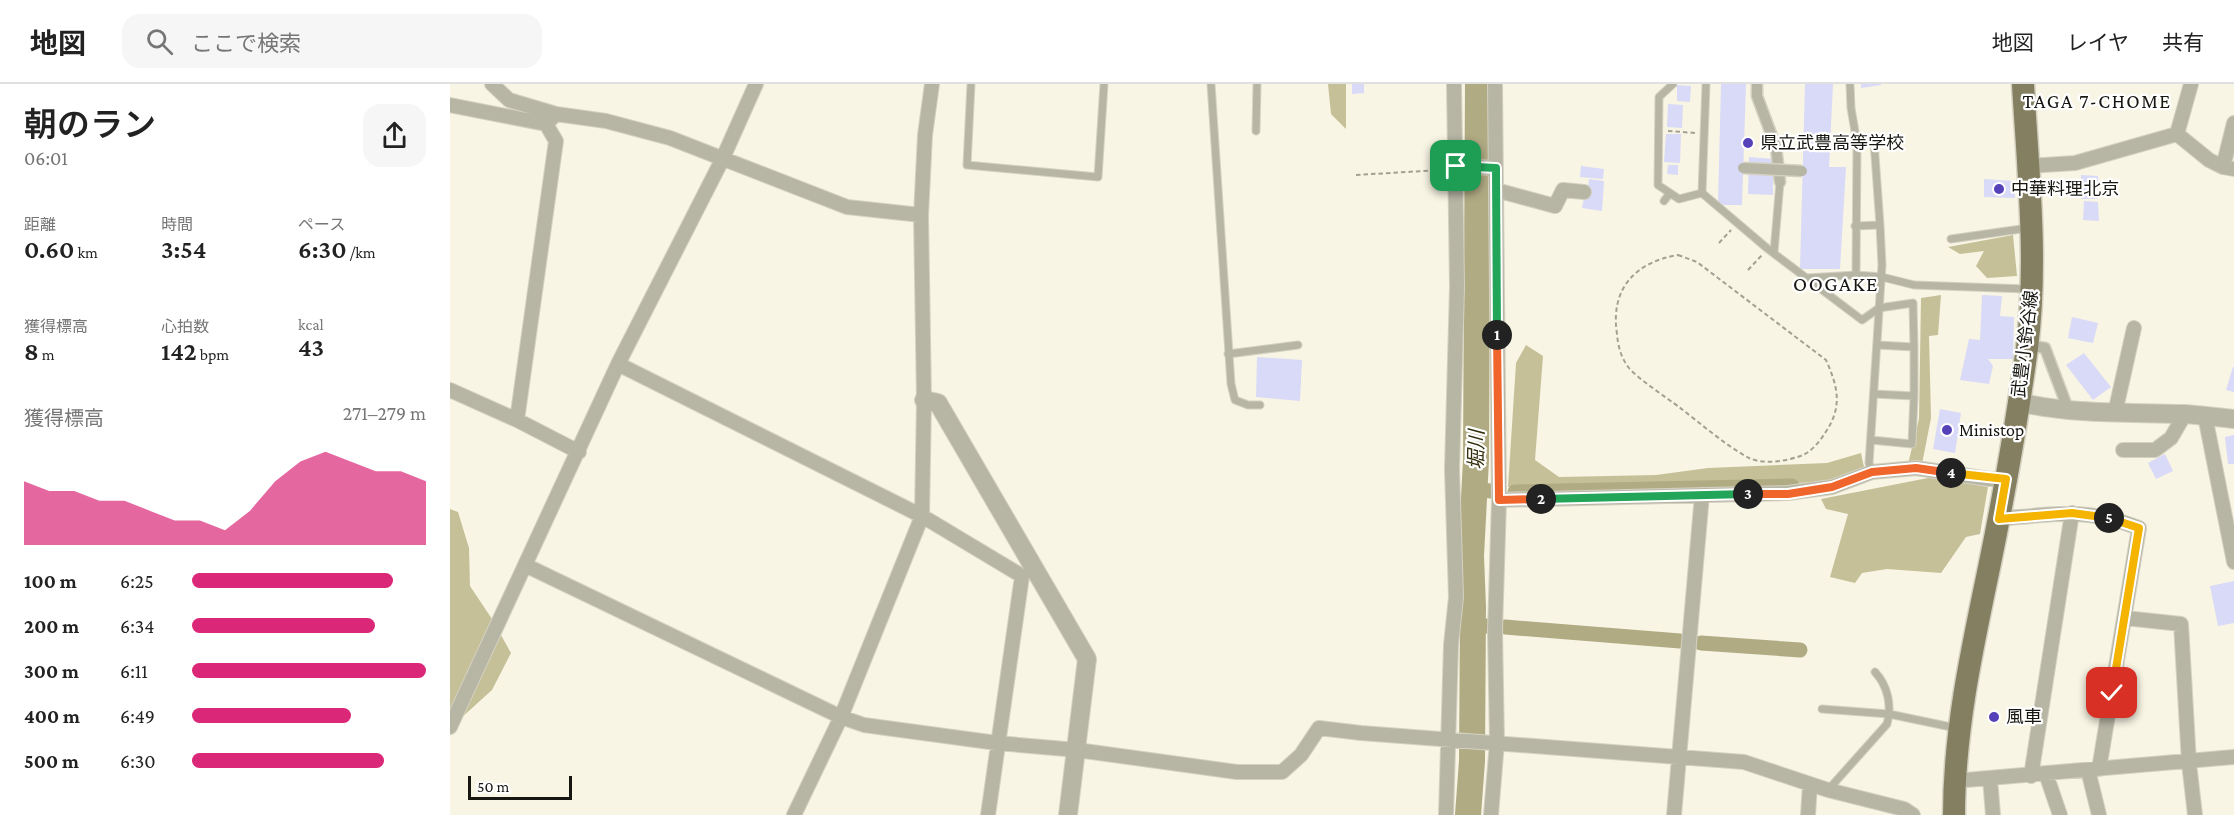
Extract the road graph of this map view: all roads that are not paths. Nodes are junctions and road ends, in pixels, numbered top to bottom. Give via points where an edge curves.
1 (492, 84) edge
2 (756, 84) edge
3 (932, 84) edge
4 (970, 84) edge
5 (1104, 84) edge
6 (1211, 84) edge
7 (1257, 84) edge
8 (1454, 84) edge
9 (1495, 84) edge
10 (1673, 84) edge
11 (1706, 84) edge
12 (1757, 84) edge
13 (1850, 84) edge
14 (2023, 84) edge
15 (2191, 84) edge
16 (450, 105) edge
17 (551, 119) junction
18 (2234, 123) edge
19 (1256, 131) dead end
20 (2177, 134) junction
21 (1857, 143) junction
22 (722, 160) junction
23 (1456, 166) junction
24 (2028, 166) junction
25 (1496, 168) junction
26 (1743, 168) dead end
27 (2229, 168) edge
28 (1802, 171) dead end
29 (1780, 182) joint
30 (1496, 190) junction
31 (1584, 192) dead end
32 (1670, 193) junction
33 (1702, 193) junction
34 (1664, 201) dead end
35 (921, 215) junction
36 (1880, 225) junction
37 (1855, 226) junction
38 (2030, 228) junction
39 (1951, 239) dead end
40 (1771, 251) junction
41 (1856, 275) junction
42 (1882, 277) junction
43 (1807, 278) junction
44 (2032, 290) junction
45 (1880, 308) junction
46 (2134, 328) dead end
47 (1298, 345) dead end
48 (1877, 345) junction
49 (2027, 345) junction
50 (1914, 347) junction
51 (1228, 354) junction
52 (618, 364) junction
53 (450, 390) edge
54 (1874, 394) junction
55 (1914, 396) junction
56 (924, 400) junction
57 (2019, 402) junction
58 (1260, 405) dead end
59 (2068, 409) junction
60 (2115, 413) junction
61 (2185, 414) junction
62 (2205, 416) junction
63 (2234, 419) edge
64 (517, 420) junction
65 (1871, 440) junction
66 (2123, 450) dead end
67 (579, 452) junction
68 (1872, 472) junction
69 (2006, 479) junction
70 (1702, 495) junction
71 (1499, 500) junction
72 (2072, 513) junction
73 (922, 516) junction
74 (1999, 519) junction
75 (2234, 562) edge
76 (525, 565) junction
77 (2125, 618) junction
78 (1875, 672) dead end
79 (1822, 709) dead end
80 (1889, 714) junction
81 (841, 717) junction
82 (450, 727) edge
83 (1959, 729) junction
84 (1449, 738) junction
85 (1497, 742) junction
86 (997, 743) junction
87 (1077, 750) junction
88 (1680, 756) junction
89 (2234, 757) edge
90 (2189, 762) junction
91 (2093, 770) junction
92 (2046, 774) junction
93 (2031, 776) junction
94 (1990, 778) junction
95 (1954, 782) junction
96 (1810, 784) junction
97 (1828, 790) junction
98 (794, 815) edge
99 (987, 815) edge
100 (1068, 815) edge
101 (1446, 815) edge
102 (1491, 815) edge
103 (1674, 815) edge
104 (1808, 815) edge
105 (1913, 815) edge
106 (1954, 815) edge
107 (1993, 815) edge
108 (2060, 815) edge
109 (2099, 815) edge
110 (2195, 815) edge

1 - 17 street via 509,100
2 - 22 street
3 - 35 street
4 - 5 lane via 967,165 1098,177
6 - 51 lane
7 - 19 lane
8 - 23 street
9 - 25 street
10 - 32 lane via 1659,97 1658,186
11 - 33 lane
12 - 29 street via 1757,96 1776,147
13 - 21 lane
14 - 24 main road, 武豊小鈴谷線
15 - 20 street
16 - 17 street
17 - 22 street via 606,121 670,138
17 - 64 street via 556,141
18 - 27 street
20 - 24 street via 2075,163
20 - 27 street via 2209,160
21 - 36 lane via 1874,142
21 - 37 lane
22 - 35 street via 847,207
22 - 52 street
23 - 25 street
23 - 84 street via 1452,469 1456,597
24 - 38 main road, 武豊小鈴谷線
25 - 30 street
26 - 28 street, bridge
29 - 40 lane
30 - 31 street via 1555,206 1563,190
30 - 71 street
32 - 33 lane via 1680,199
32 - 34 lane
33 - 40 lane
35 - 56 street
36 - 37 lane
36 - 42 lane
37 - 41 lane
38 - 39 lane
38 - 44 main road, 武豊小鈴谷線
40 - 43 lane
41 - 42 lane
41 - 43 lane
42 - 44 lane via 1914,285
42 - 45 lane
43 - 45 lane via 1862,320
44 - 49 main road, 武豊小鈴谷線
45 - 48 lane
45 - 50 lane via 1913,303
46 - 60 street
47 - 51 lane
48 - 50 lane
48 - 54 lane
49 - 57 main road, 武豊小鈴谷線
49 - 59 street via 2045,348
50 - 55 lane
51 - 58 lane via 1236,400
52 - 67 street
52 - 73 street
53 - 64 street
54 - 55 lane
54 - 65 lane
55 - 65 lane via 1912,444
56 - 73 street
56 - 87 street via 939,403 1087,659
57 - 59 street
57 - 69 main road, 武豊小鈴谷線
59 - 60 street
60 - 61 street
61 - 62 street
61 - 66 street via 2171,438 2155,450
62 - 63 street
62 - 75 street
64 - 67 street
65 - 68 lane
67 - 76 street
68 - 69 street via 1916,468
68 - 70 street via 1832,487 1799,492
69 - 74 main road, 武豊小鈴谷線
70 - 71 street
70 - 88 street
71 - 85 street
72 - 74 street
72 - 77 street via 2097,515 2139,528
72 - 93 street
73 - 81 street
73 - 86 street via 1022,576
74 - 83 main road, 武豊小鈴谷線
76 - 81 street
76 - 82 street
77 - 90 street via 2181,624
77 - 91 street
78 - 80 lane via 1883,681
79 - 80 lane
80 - 83 lane
80 - 97 lane via 1887,724
81 - 86 street via 864,725
81 - 98 street
83 - 95 main road, 武豊小鈴谷線
84 - 85 street
84 - 87 street via 1318,728 1301,755 1282,772 1238,771
84 - 101 street
85 - 88 street
85 - 102 street
86 - 87 street
86 - 99 street
87 - 100 street
88 - 96 street via 1744,762
88 - 103 street
89 - 90 street
90 - 91 street
90 - 110 street
91 - 92 street
91 - 109 street
92 - 93 street
92 - 108 street
93 - 94 street
94 - 95 street
94 - 107 street
95 - 106 main road, 武豊小鈴谷線
96 - 97 street
96 - 104 street
97 - 105 street via 1904,809

